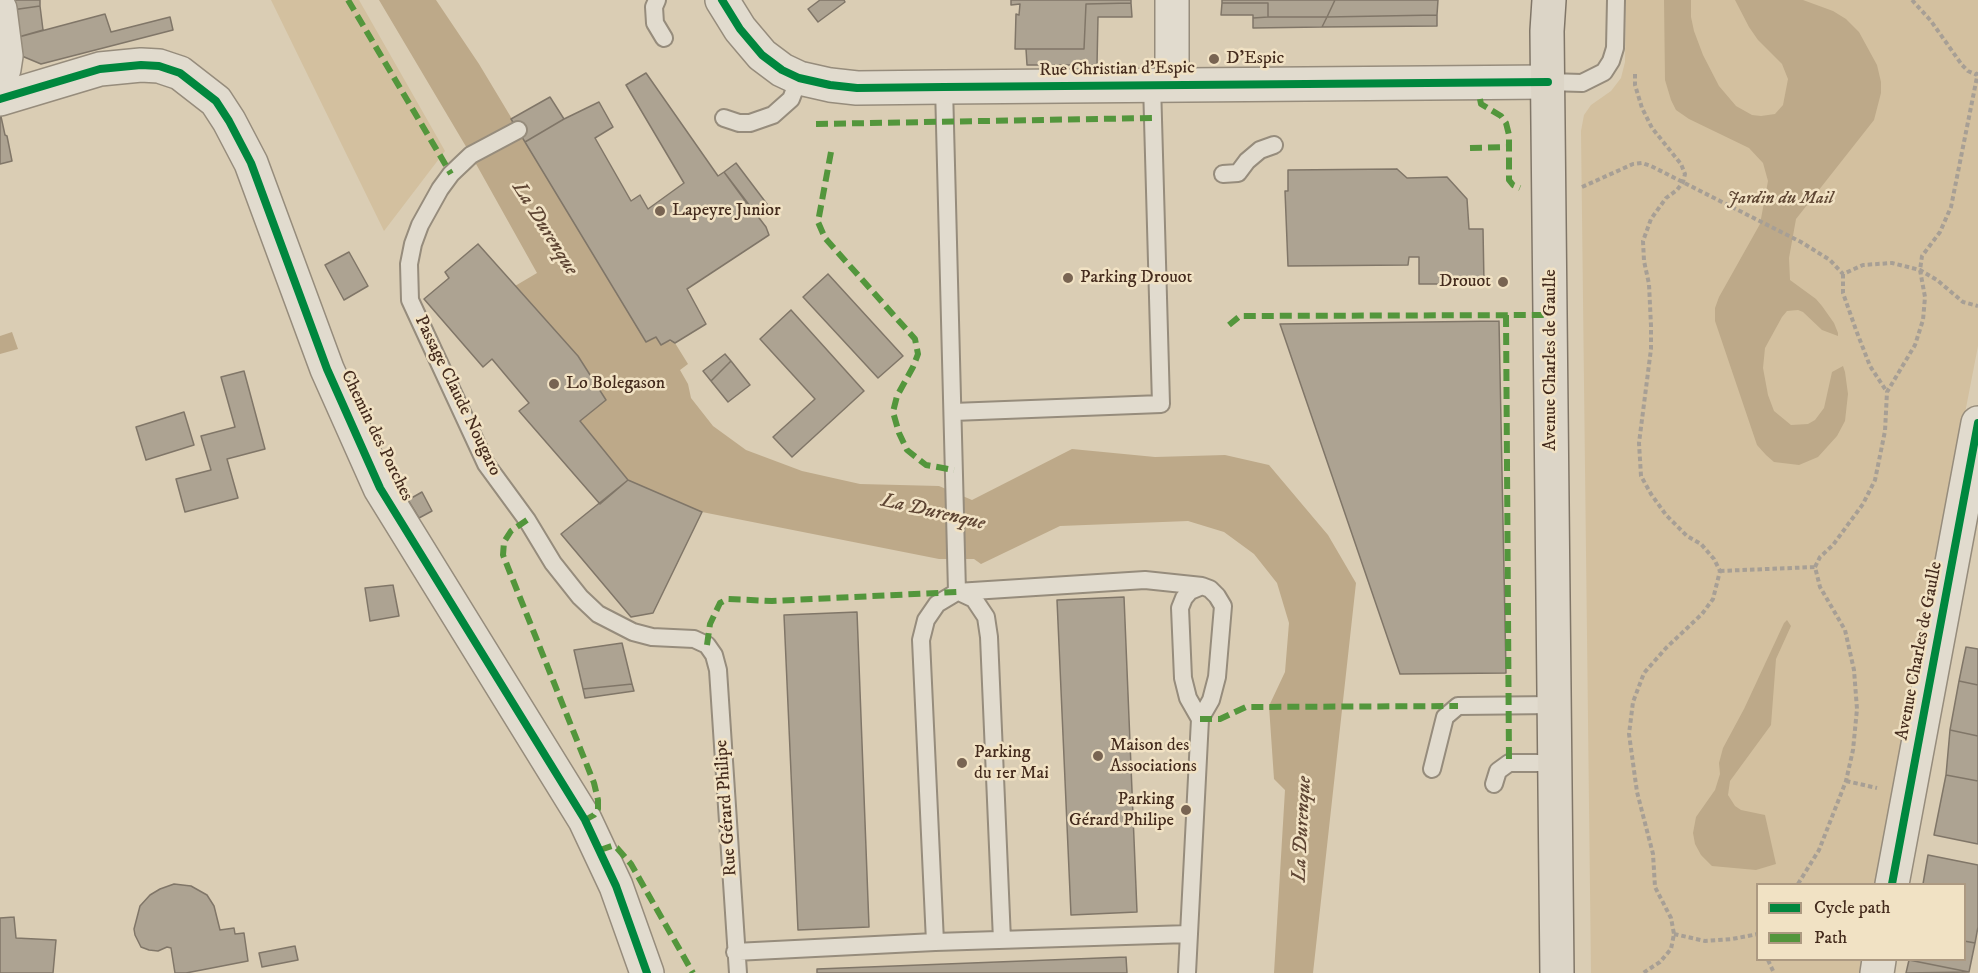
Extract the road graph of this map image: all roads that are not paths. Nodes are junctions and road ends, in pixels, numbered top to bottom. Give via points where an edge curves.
1 (657, 0) edge
2 (722, 0) edge
3 (1172, 0) edge
4 (1550, 0) edge
5 (1616, 0) edge
6 (0, 9) edge
7 (664, 38) dead end
8 (799, 78) junction
9 (0, 80) edge
10 (1548, 82) junction
11 (1162, 84) junction
12 (944, 87) junction
13 (0, 99) edge
14 (724, 118) dead end
15 (518, 129) dead end
16 (1274, 145) dead end
17 (1223, 174) dead end
18 (953, 412) junction
19 (1978, 423) edge
20 (1202, 586) junction
21 (957, 592) junction
22 (707, 645) joint
23 (1554, 705) junction
24 (1200, 718) junction
25 (1554, 763) junction
26 (1432, 769) dead end
27 (1494, 784) dead end
28 (1892, 883) edge
29 (1189, 934) junction
30 (1002, 940) junction
31 (935, 942) junction
32 (735, 952) junction
33 (647, 973) edge
34 (738, 973) edge
35 (1186, 973) edge
36 (1557, 973) edge

1 - 7 lane via 655,23
2 - 8 street, Rue Christian d'Espic via 762,55
3 - 11 street
4 - 10 main road, Avenue Charles de Gaulle
5 - 10 lane via 1615,48 1604,72 1582,83
6 - 9 street via 6,56
8 - 12 street, Rue Christian d'Espic via 857,88
8 - 14 lane via 791,99 773,115 750,123
10 - 11 street, Rue Christian d'Espic
10 - 23 main road, Avenue Charles de Gaulle
11 - 12 street, Rue Christian d'Espic
11 - 18 lane via 1161,404
12 - 18 lane
13 - 33 street, Chemin des Porches via 100,69 141,65 180,73 216,101 251,163 327,369 380,488 585,820 616,886
15 - 22 lane, Passage Claude Nougaro via 471,155 451,174 413,244 410,300 486,464 564,579 598,614 633,632 694,639
16 - 17 lane via 1260,150 1238,173
18 - 21 lane
19 - 28 street, Avenue Charles de Gaulle
20 - 21 lane via 1145,580
20 - 24 lane via 1210,589 1223,606 1217,677 1211,700
20 - 24 lane via 1190,591 1180,608 1183,678 1188,698
21 - 30 lane via 974,599 986,617 989,637
21 - 31 lane via 937,604 926,620 921,640
22 - 32 lane, Rue Gérard Philipe via 718,670
23 - 25 main road, Avenue Charles de Gaulle
23 - 26 lane via 1458,706 1445,717
24 - 29 lane
25 - 27 lane via 1509,763 1498,771
25 - 36 main road, Avenue Charles de Gaulle
29 - 30 lane
29 - 35 lane
30 - 31 lane
31 - 32 lane
32 - 34 lane, Rue Gérard Philipe

